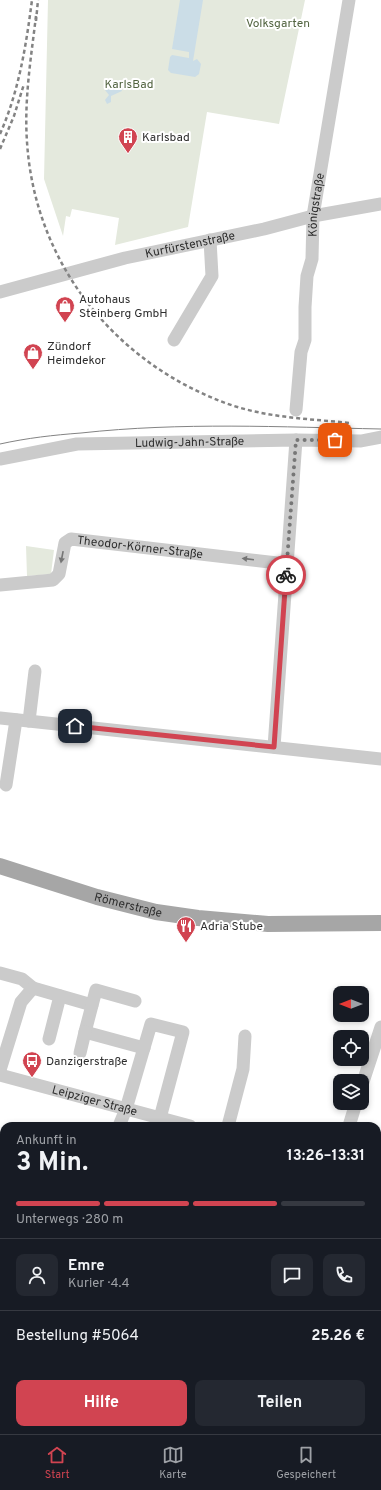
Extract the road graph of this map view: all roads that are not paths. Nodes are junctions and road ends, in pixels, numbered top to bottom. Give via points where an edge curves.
1 (349, 0) edge
2 (381, 204) edge
3 (313, 216) junction
4 (210, 240) junction
5 (0, 292) edge
6 (174, 340) dead end
7 (296, 410) dead end
8 (381, 437) edge
9 (296, 440) junction
10 (0, 459) edge
11 (286, 564) junction
12 (0, 585) edge
13 (35, 671) dead end
14 (0, 718) edge
15 (22, 720) junction
16 (274, 747) junction
17 (381, 760) edge
18 (6, 785) dead end
19 (0, 866) edge
20 (381, 923) edge
21 (0, 973) edge
22 (34, 988) junction
23 (60, 996) junction
24 (135, 1001) dead end
25 (92, 1005) junction
26 (381, 1027) edge
27 (85, 1032) junction
28 (245, 1036) dead end
29 (49, 1038) dead end
30 (144, 1048) junction
31 (80, 1053) dead end
32 (0, 1070) edge
33 (366, 1074) edge
34 (0, 1076) edge
35 (126, 1110) junction
36 (354, 1110) edge
37 (160, 1118) junction
38 (121, 1122) edge
39 (175, 1122) edge
40 (229, 1122) edge
41 (350, 1122) edge

1 - 3 street, Königstraße
2 - 3 street, Kurfürstenstraße
3 - 4 street, Kurfürstenstraße
3 - 7 street, Königstraße via 312,259 307,276 305,307 305,340 301,352
4 - 5 street, Kurfürstenstraße via 124,258
4 - 6 street via 212,276
8 - 9 street, Ludwig-Jahn-Straße via 361,441
9 - 10 street, Ludwig-Jahn-Straße via 77,444
9 - 11 street
11 -> 12 street, Theodor-Körner-Straße via 71,538 65,543 59,574 53,580
11 - 16 street
13 - 15 street
14 - 15 street
15 - 16 street
15 - 18 street
16 - 17 street
19 - 20 main road, Römerstraße via 97,897 163,913 268,924
21 - 22 street via 22,978
22 - 23 street
22 - 32 street via 21,1002
23 - 25 street
23 - 29 street
24 - 25 street via 96,990
25 - 27 street
26 - 33 street
27 - 30 street
27 - 31 street
28 - 40 street via 243,1069
30 - 35 street
30 - 37 street via 151,1024 183,1032
34 - 35 street, Leipziger Straße
35 - 37 street, Leipziger Straße
35 - 38 street
36 - 41 street
37 - 39 street, Leipziger Straße

